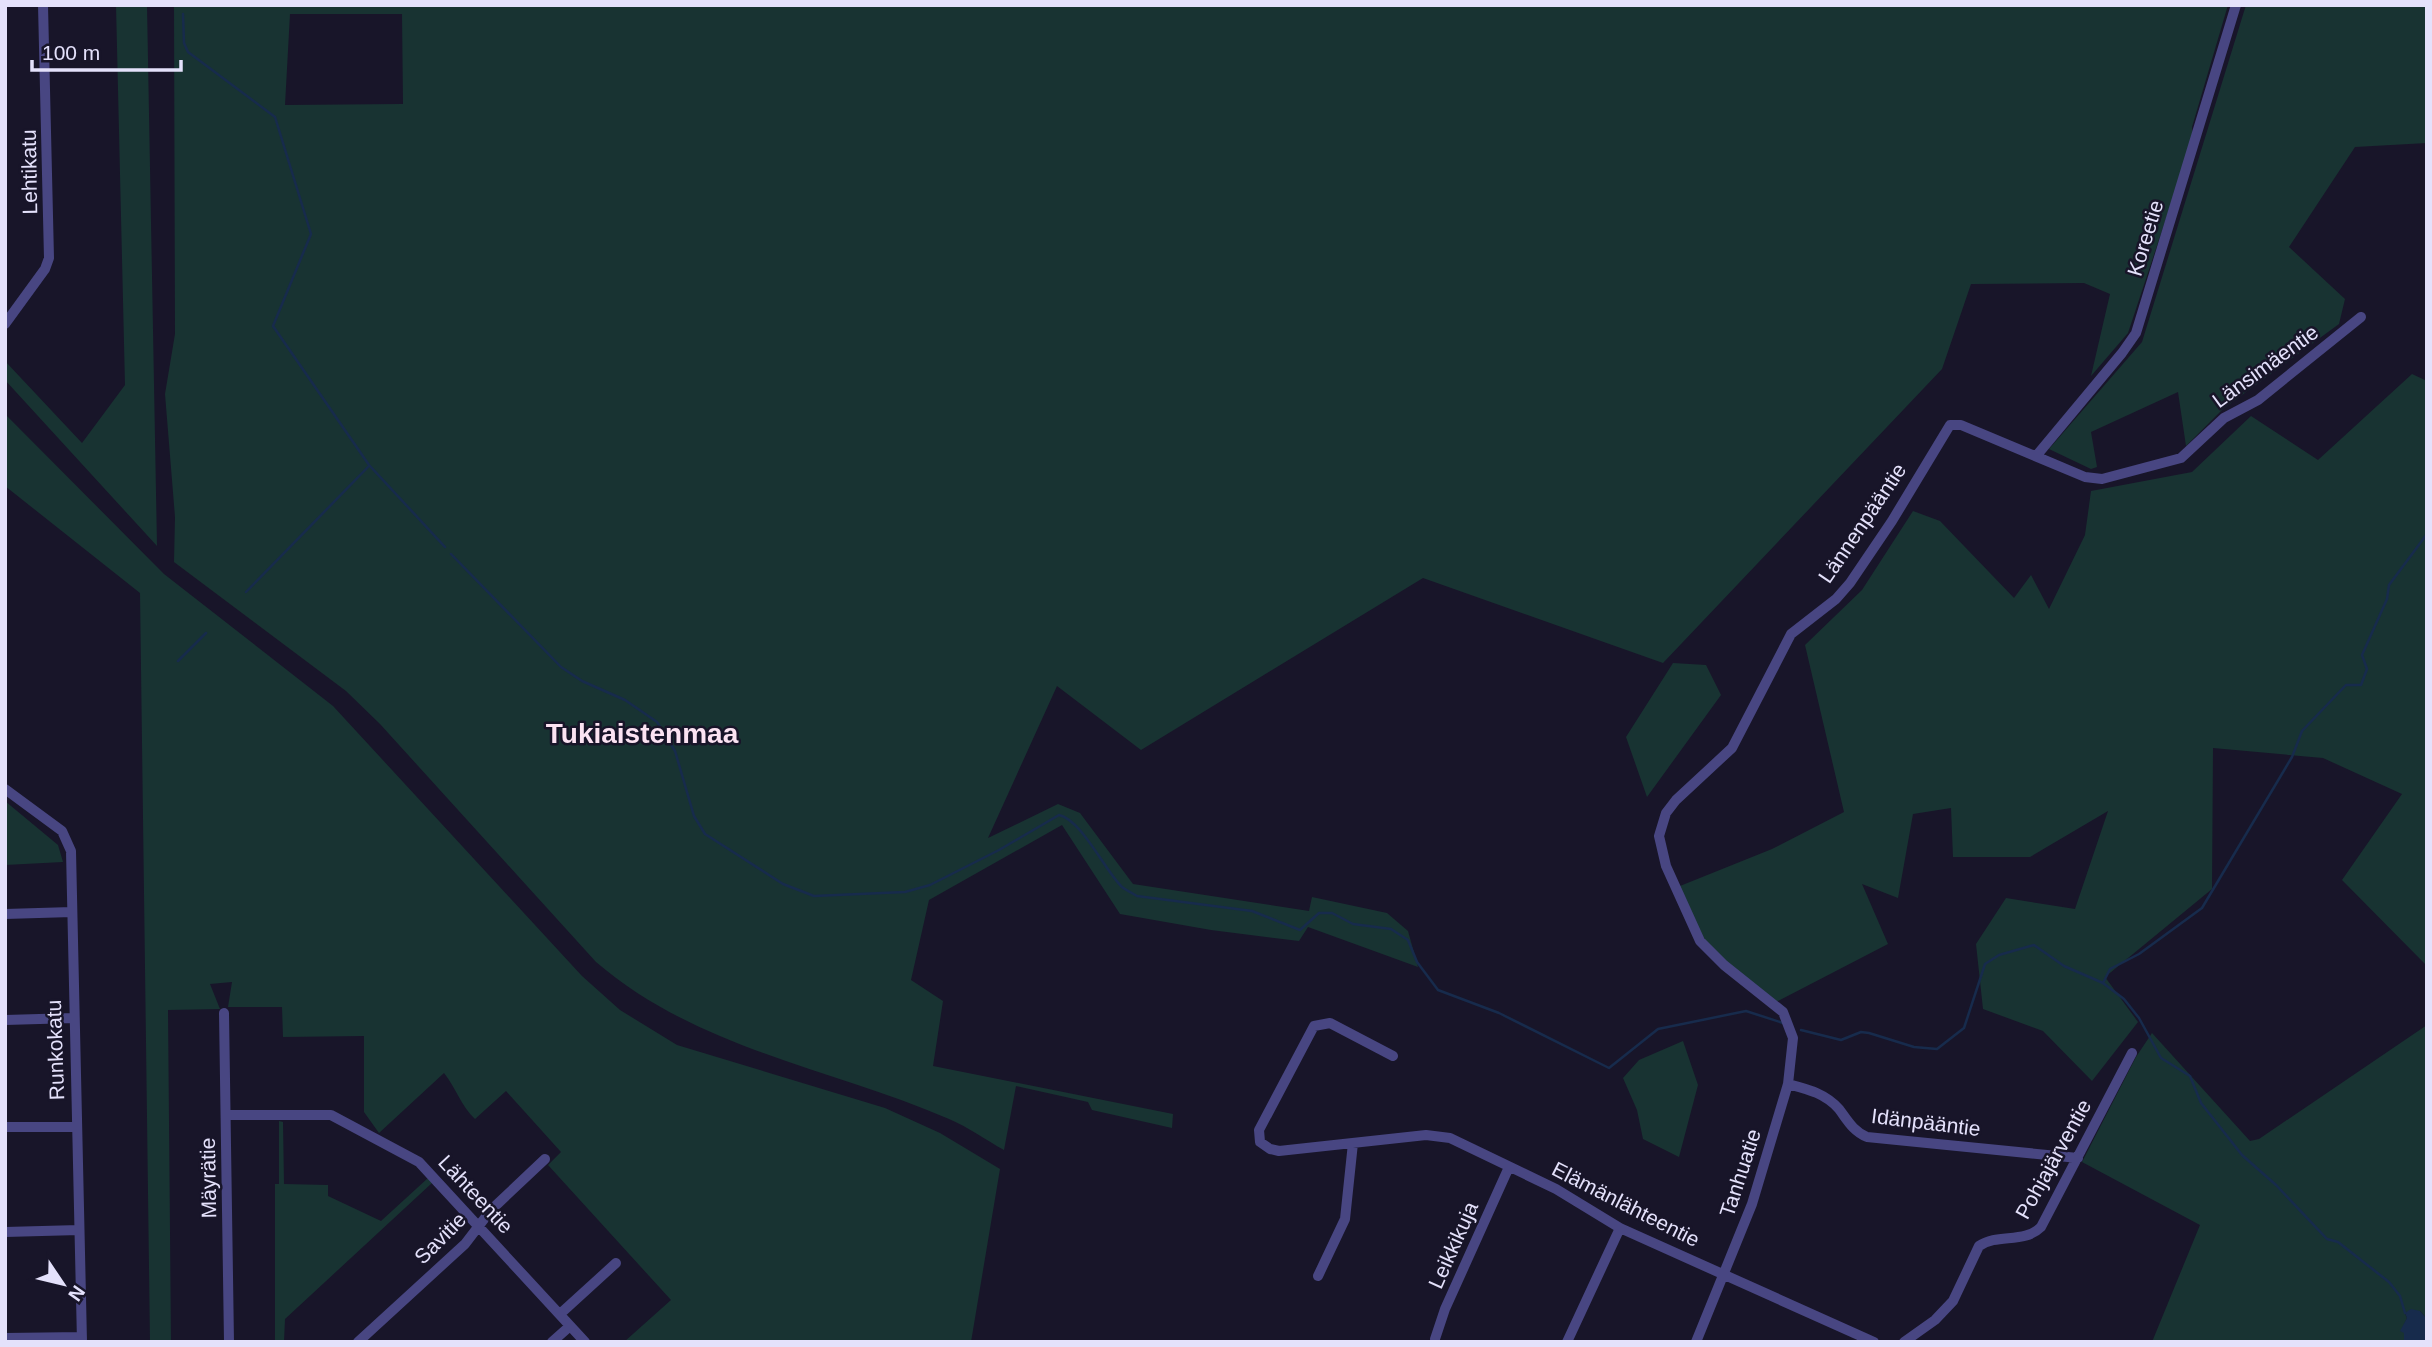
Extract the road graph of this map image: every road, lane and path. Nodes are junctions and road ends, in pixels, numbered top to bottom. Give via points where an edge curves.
1 (43, 5) edge
2 (2236, 5) edge
3 (2361, 317) dead end
4 (5, 324) edge
5 (2037, 455) junction
6 (5, 789) edge
7 (72, 912) junction
8 (5, 914) edge
9 (1783, 1012) joint
10 (225, 1013) dead end
11 (74, 1018) junction
12 (5, 1020) edge
13 (2132, 1053) dead end
14 (1393, 1056) dead end
15 (1788, 1084) junction
16 (226, 1115) junction
17 (5, 1127) edge
18 (77, 1127) junction
19 (1353, 1143) junction
20 (2078, 1158) junction
21 (545, 1159) dead end
22 (1509, 1167) junction
23 (480, 1227) junction
24 (1620, 1228) junction
25 (79, 1230) junction
26 (5, 1232) edge
27 (616, 1263) dead end
28 (1723, 1273) junction
29 (1318, 1276) dead end
30 (560, 1314) junction
31 (570, 1326) junction
32 (5, 1338) edge
33 (82, 1339) edge
34 (1435, 1339) dead end
35 (229, 1342) edge
36 (358, 1342) edge
37 (552, 1342) edge
38 (585, 1342) edge
39 (1567, 1342) edge
40 (1696, 1342) edge
41 (1874, 1342) edge
42 (1904, 1342) edge

1 - 4 street, Lehtikatu via 49,258 46,269
2 - 5 street, Koreetie via 2136,333
3 - 5 street, Länsimäentie via 2258,400 2224,418 2181,458 2102,479 2085,477
5 - 9 street, Lännenpääntie via 1961,425 1950,425 1850,583 1791,634 1732,748 1666,813 1659,836 1666,866 1700,942
6 - 7 street, Runkokatu via 68,838
7 - 8 street
7 - 11 street, Runkokatu
9 - 15 street, Tanhuatie via 1793,1038
10 - 16 street, Mäyrätie
11 - 12 street
11 - 18 street, Runkokatu
13 - 20 street, Pohjajärventie
14 - 19 street, Elämänlähteentie via 1333,1024 1317,1024 1258,1133 1262,1144 1275,1151
15 - 20 street, Idänpääntie via 1820,1093 1867,1137
15 - 28 street, Tanhuatie via 1752,1204
16 - 23 street, Lähteentie via 318,1114 342,1119 423,1165
16 - 35 street, Mäyrätie
17 - 18 street
18 - 25 street, Runkokatu
19 - 22 street, Elämänlähteentie via 1433,1135 1450,1138
19 - 29 street via 1345,1219
20 - 42 street, Pohjajärventie via 2041,1227 2031,1236 1987,1240 1979,1245 1953,1301
21 - 23 street, Savitie via 491,1210
22 - 24 street, Elämänlähteentie
22 - 34 street, Leikkikuja
23 - 30 street, Lähteentie
23 - 36 street, Savitie
24 - 28 street, Elämänlähteentie
24 - 39 street
25 - 26 street
25 - 33 street, Runkokatu
27 - 30 street
28 - 40 street, Tanhuatie
28 - 41 street, Elämänlähteentie
30 - 31 street, Lähteentie
31 - 37 street
31 - 38 street, Lähteentie
32 - 33 street

